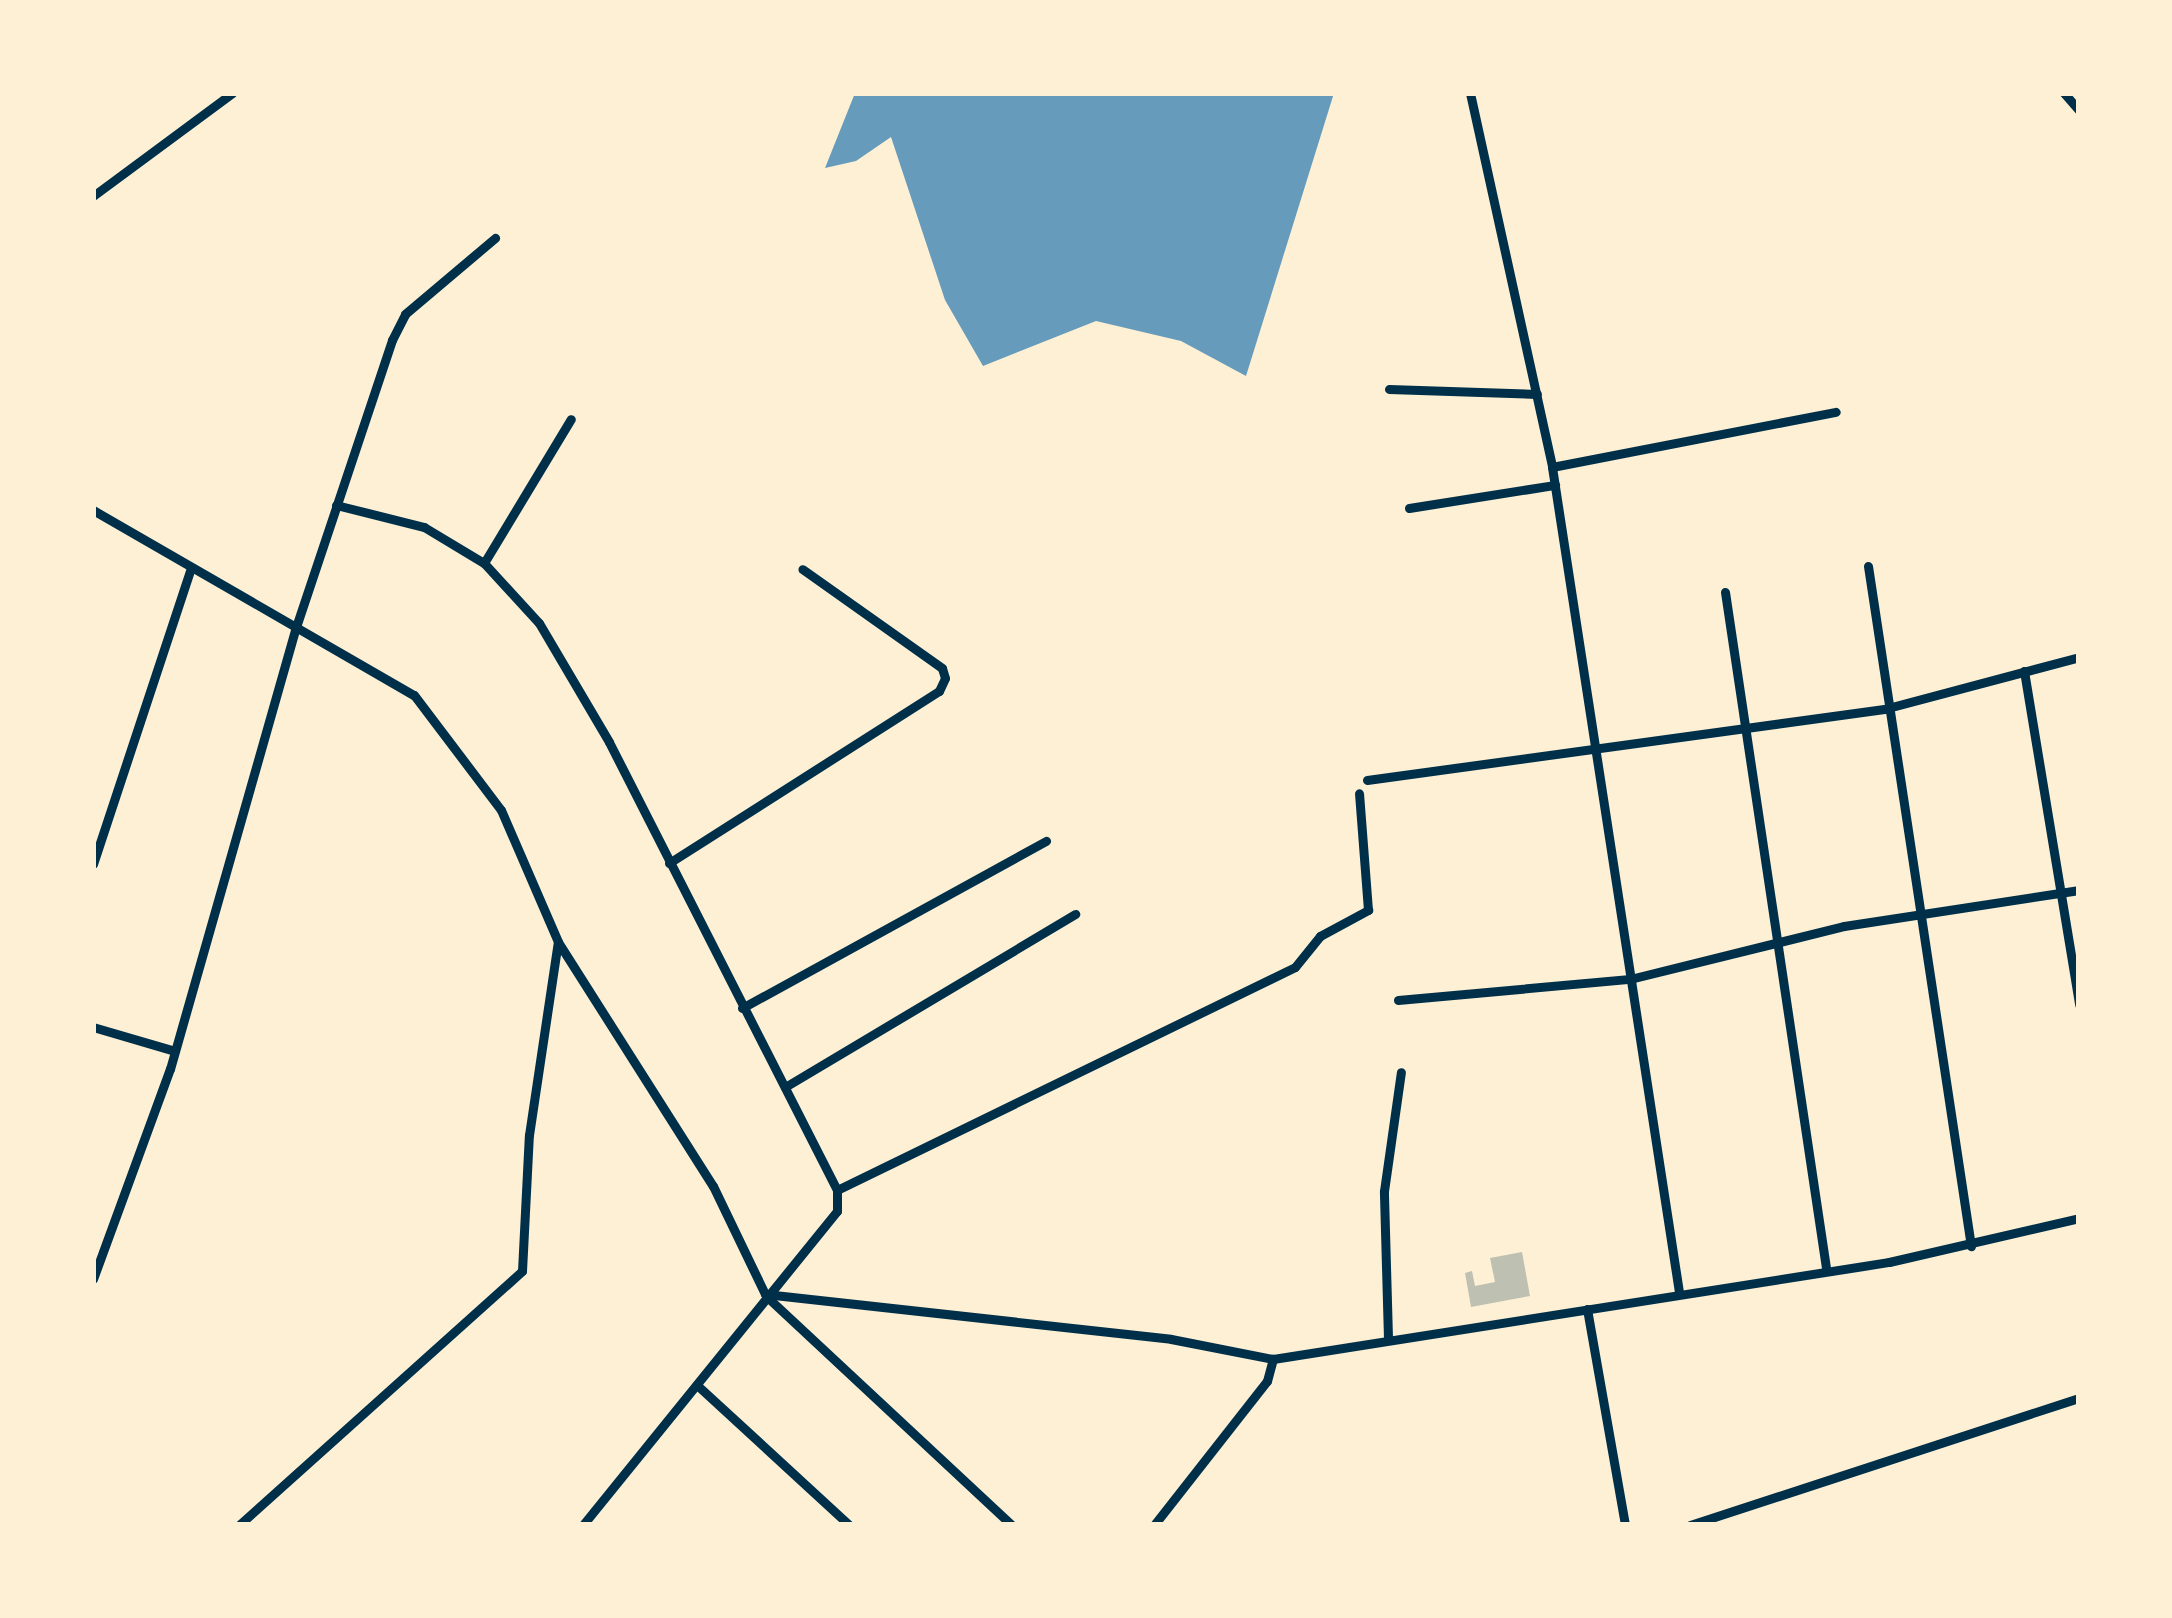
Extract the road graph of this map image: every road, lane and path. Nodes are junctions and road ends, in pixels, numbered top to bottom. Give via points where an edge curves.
1 (232, 93) edge
2 (1470, 93) edge
3 (2064, 93) edge
4 (2079, 110) edge
5 (93, 196) edge
6 (495, 238) dead end
7 (1389, 389) dead end
8 (1537, 394) junction
9 (1835, 412) dead end
10 (571, 419) dead end
11 (1552, 466) junction
12 (1555, 484) junction
13 (336, 506) junction
14 (1409, 508) dead end
15 (93, 510) edge
16 (484, 563) junction
17 (1868, 566) dead end
18 (802, 569) dead end
19 (190, 571) junction
20 (1725, 592) dead end
21 (296, 628) junction
22 (2079, 657) edge
23 (2024, 671) junction
24 (1884, 709) junction
25 (1739, 727) junction
26 (1592, 749) junction
27 (1366, 780) dead end
28 (1359, 793) dead end
29 (1046, 841) dead end
30 (669, 863) junction
31 (93, 864) edge
32 (2079, 890) edge
33 (2065, 893) junction
34 (1075, 914) dead end
35 (1917, 920) junction
36 (1774, 941) junction
37 (558, 942) junction
38 (1630, 979) junction
39 (1398, 1000) dead end
40 (2079, 1005) edge
41 (742, 1008) junction
42 (93, 1028) edge
43 (175, 1051) junction
44 (1401, 1072) dead end
45 (785, 1087) junction
46 (838, 1190) junction
47 (2079, 1218) edge
48 (1971, 1246) junction
49 (1826, 1268) junction
50 (93, 1279) edge
51 (1679, 1292) junction
52 (765, 1294) junction
53 (1587, 1309) junction
54 (1388, 1338) junction
55 (1274, 1359) junction
56 (698, 1386) junction
57 (2079, 1398) edge
58 (239, 1525) edge
59 (583, 1525) edge
60 (849, 1525) edge
61 (1012, 1525) edge
62 (1154, 1525) edge
63 (1625, 1525) edge
64 (1690, 1525) edge

1 - 5 street
2 - 8 street
3 - 4 street
6 - 13 street via 405,314
7 - 8 street
8 - 11 street
9 - 11 street
10 - 16 street
11 - 12 street
12 - 14 street
12 - 26 street
13 - 16 street via 424,527
13 - 21 street
15 - 19 street
16 - 30 street via 539,623
17 - 24 street
18 - 30 street via 942,668 945,678 939,691
19 - 21 street
19 - 31 street
20 - 25 street
21 - 37 street via 413,694 440,726 501,810
21 - 43 street
22 - 23 street
23 - 24 street
23 - 33 street
24 - 25 street
24 - 35 street
25 - 26 street
25 - 36 street
26 - 27 street
26 - 38 street
28 - 46 street via 1368,910 1320,935 1294,967
29 - 41 street
30 - 41 street
32 - 33 street
33 - 35 street
33 - 40 street
34 - 45 street
35 - 36 street
35 - 48 street
36 - 38 street
36 - 49 street
37 - 52 street via 713,1186
37 - 58 street via 529,1135 522,1271
38 - 39 street
38 - 51 street
41 - 45 street
42 - 43 street
43 - 50 street
44 - 54 street via 1384,1191
45 - 46 street
46 - 52 street via 837,1211
47 - 48 street
48 - 49 street
49 - 51 street
51 - 53 street
52 - 55 street
52 - 56 street
52 - 61 street
53 - 54 street
53 - 63 street
54 - 55 street
55 - 62 street via 1267,1381
56 - 59 street
56 - 60 street
57 - 64 street

